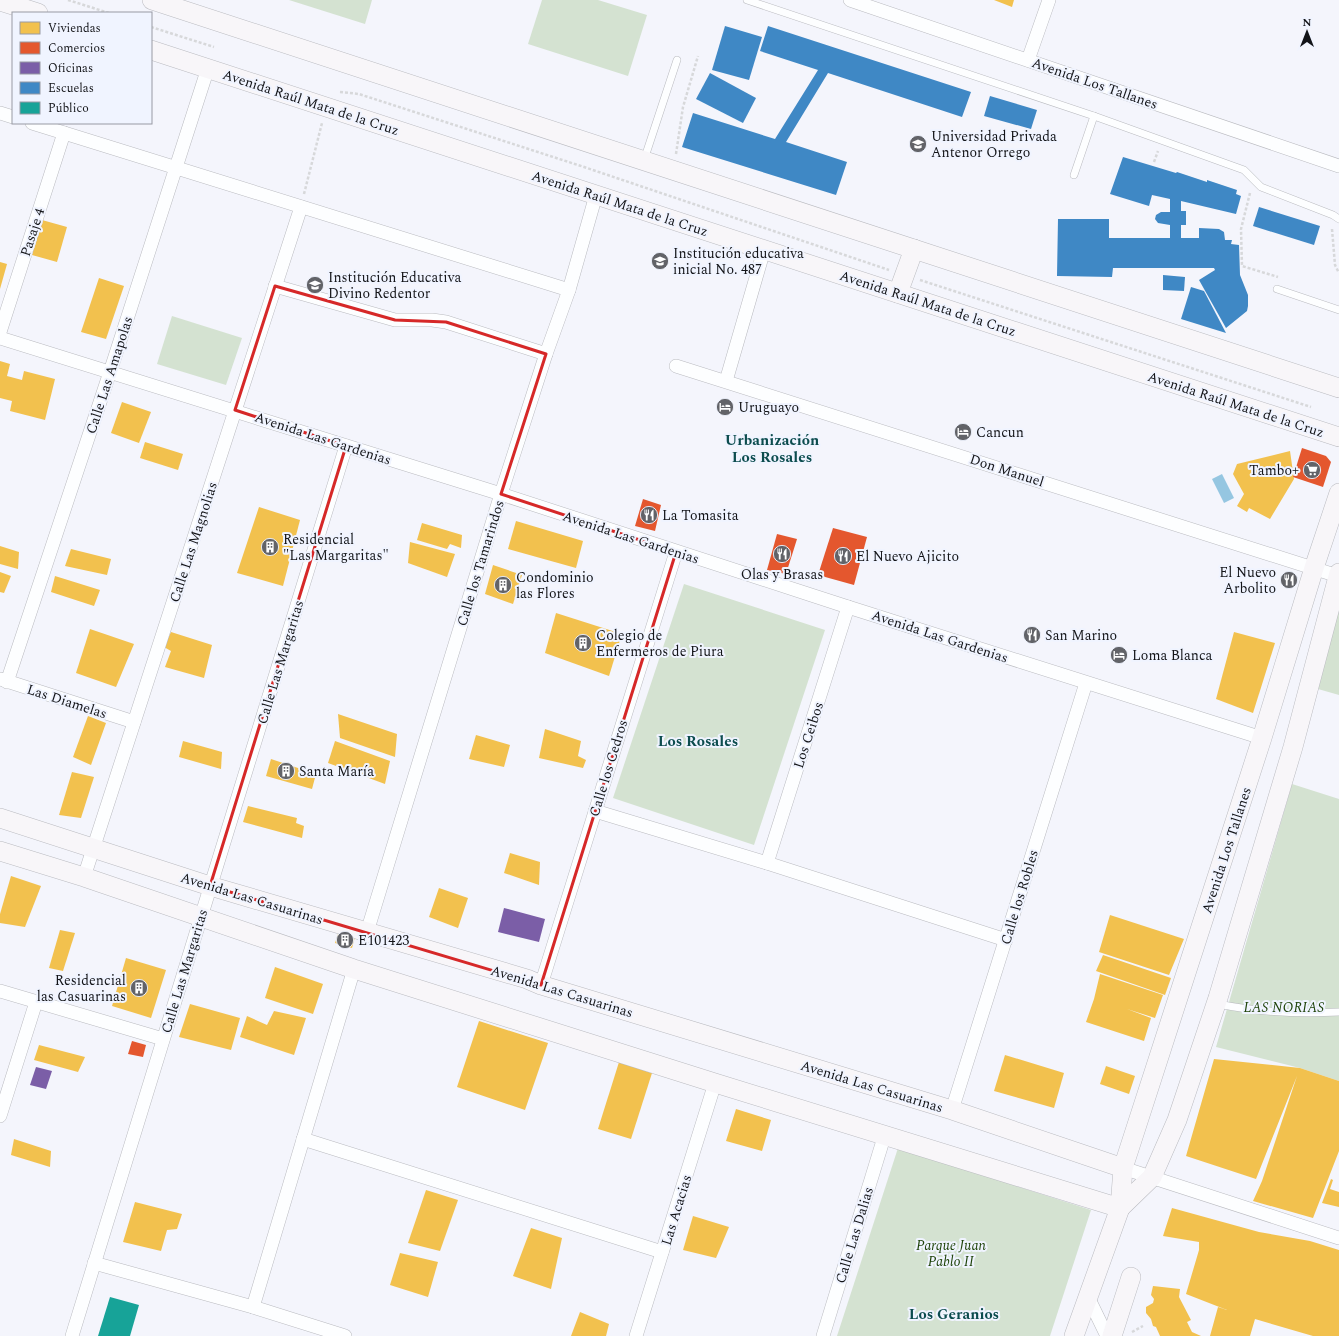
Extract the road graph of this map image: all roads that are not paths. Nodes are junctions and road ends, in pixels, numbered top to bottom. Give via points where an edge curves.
1 (0, 0) edge
2 (152, 0) edge
3 (747, 0) edge
4 (850, 0) edge
5 (1049, 0) edge
6 (35, 12) edge
7 (152, 50) edge
8 (677, 60) dead end
9 (1028, 60) junction
10 (208, 68) junction
11 (0, 113) edge
12 (1094, 116) junction
13 (12, 117) edge
14 (35, 124) edge
15 (64, 133) junction
16 (644, 161) junction
17 (1339, 166) edge
18 (176, 168) junction
19 (1074, 175) dead end
20 (596, 195) junction
21 (301, 207) junction
22 (1339, 219) edge
23 (914, 249) junction
24 (764, 250) junction
25 (275, 286) junction
26 (1277, 289) dead end
27 (569, 290) junction
28 (898, 294) junction
29 (1339, 310) edge
30 (0, 332) edge
31 (0, 338) edge
32 (546, 354) junction
33 (676, 366) dead end
34 (110, 372) junction
35 (726, 381) junction
36 (1339, 388) edge
37 (235, 410) junction
38 (1339, 437) edge
39 (346, 446) junction
40 (1339, 493) edge
41 (501, 494) junction
42 (676, 552) junction
43 (1314, 568) junction
44 (1339, 575) edge
45 (848, 607) junction
46 (4, 681) edge
47 (1086, 683) junction
48 (134, 722) junction
49 (1262, 738) junction
50 (595, 811) junction
51 (0, 818) edge
52 (94, 848) junction
53 (0, 851) edge
54 (767, 863) junction
55 (84, 877) junction
56 (210, 886) junction
57 (201, 917) junction
58 (367, 932) junction
59 (1006, 940) junction
60 (354, 969) junction
61 (541, 985) junction
62 (0, 991) edge
63 (36, 1002) junction
64 (1216, 1004) junction
65 (1339, 1012) edge
66 (163, 1039) junction
67 (715, 1083) junction
68 (952, 1110) junction
69 (0, 1116) edge
70 (885, 1134) junction
71 (303, 1139) junction
72 (1123, 1168) junction
73 (1152, 1177) junction
74 (1120, 1208) junction
75 (1339, 1238) edge
76 (662, 1252) junction
77 (94, 1263) junction
78 (1131, 1277) dead end
79 (1088, 1297) junction
80 (253, 1307) junction
81 (72, 1336) edge
82 (345, 1336) edge
83 (636, 1336) edge
84 (823, 1336) edge
85 (1074, 1336) edge
86 (1106, 1336) edge
87 (1112, 1336) edge

1 - 6 main road
2 - 16 main road
3 - 12 lane
4 - 9 street, Avenida Los Tallanes
5 - 9 street
7 - 10 main road, Avenida Raúl Mata de la Cruz
8 - 16 lane
9 - 17 street, Avenida Los Tallanes
10 - 18 street, Calle Las Amapolas
10 - 20 main road, Avenida Raúl Mata de la Cruz via 331,99
11 - 13 street
12 - 19 lane
12 - 22 lane via 1244,170 1261,187 1333,214
14 - 15 street
15 - 18 street
15 - 30 street, Pasaje 4
16 - 23 main road
18 - 21 street
18 - 34 street, Calle Las Amapolas
20 - 24 main road, Avenida Raúl Mata de la Cruz
20 - 27 street, Calle los Tamarindos
21 - 25 street, Calle Las Magnolias
21 - 27 street
23 - 28 main road
23 - 36 main road
24 - 28 main road, Avenida Raúl Mata de la Cruz
24 - 35 street
25 - 32 street via 395,320 446,322
25 - 37 street, Calle Las Magnolias
26 - 29 lane
27 - 32 street, Calle los Tamarindos
28 - 38 main road, Avenida Raúl Mata de la Cruz
31 - 34 street, Avenida Las Gardenias
32 - 41 street, Calle los Tamarindos
33 - 35 street, Don Manuel
34 - 37 street, Avenida Las Gardenias
34 - 46 street, Calle Las Amapolas
35 - 43 street, Don Manuel
37 - 39 street, Avenida Las Gardenias
37 - 48 street, Calle Las Magnolias
39 - 41 street, Avenida Las Gardenias
39 - 56 street, Calle Las Margaritas
40 - 43 main road, Avenida Los Tallanes
41 - 42 street, Avenida Las Gardenias
41 - 58 street, Calle los Tamarindos
42 - 45 street, Avenida Las Gardenias
42 - 50 street, Calle los Cedros
43 - 44 street, Don Manuel
43 - 49 main road, Avenida Los Tallanes
44 - 64 main road, Avenida Los Tallanes via 1293,747
45 - 47 street, Avenida Las Gardenias
45 - 54 street, Los Ceibos
46 - 48 street, Las Diamelas
47 - 49 street, Avenida Las Gardenias
47 - 59 street, Calle los Robles
48 - 52 street, Calle Las Magnolias
49 - 72 main road, Avenida Los Tallanes
50 - 54 street
50 - 61 street, Calle los Cedros
51 - 52 main road, Avenida Las Casuarinas
52 - 55 street, Calle Las Magnolias
52 - 56 main road, Avenida Las Casuarinas
53 - 55 main road
54 - 59 street
55 - 57 main road
56 - 57 street, Calle Las Margaritas
56 - 58 main road, Avenida Las Casuarinas
57 - 60 main road
57 - 66 street, Calle Las Margaritas
58 - 61 main road, Avenida Las Casuarinas
59 - 68 street, Calle los Robles
60 - 67 main road
60 - 71 street
61 - 68 main road, Avenida Las Casuarinas
62 - 63 street
63 - 66 street
63 - 69 street
64 - 65 lane via 1289,1012
64 - 73 main road, Avenida Los Tallanes via 1177,1120
66 - 77 street, Calle Las Margaritas
67 - 70 main road
67 - 76 street, Las Acacias
68 - 72 main road, Avenida Las Casuarinas
70 - 74 main road
70 - 84 street, Calle Las Dalias
71 - 76 street
71 - 80 street
72 - 73 street
72 - 74 main road, Avenida Los Tallanes
73 - 74 main road, Avenida Los Tallanes
73 - 75 street
74 - 79 main road, Avenida Los Tallanes
76 - 83 street, Las Acacias
77 - 80 street
77 - 81 street, Calle Las Margaritas
78 - 87 main road
79 - 85 main road, Avenida Los Tallanes
79 - 86 street
80 - 82 street

